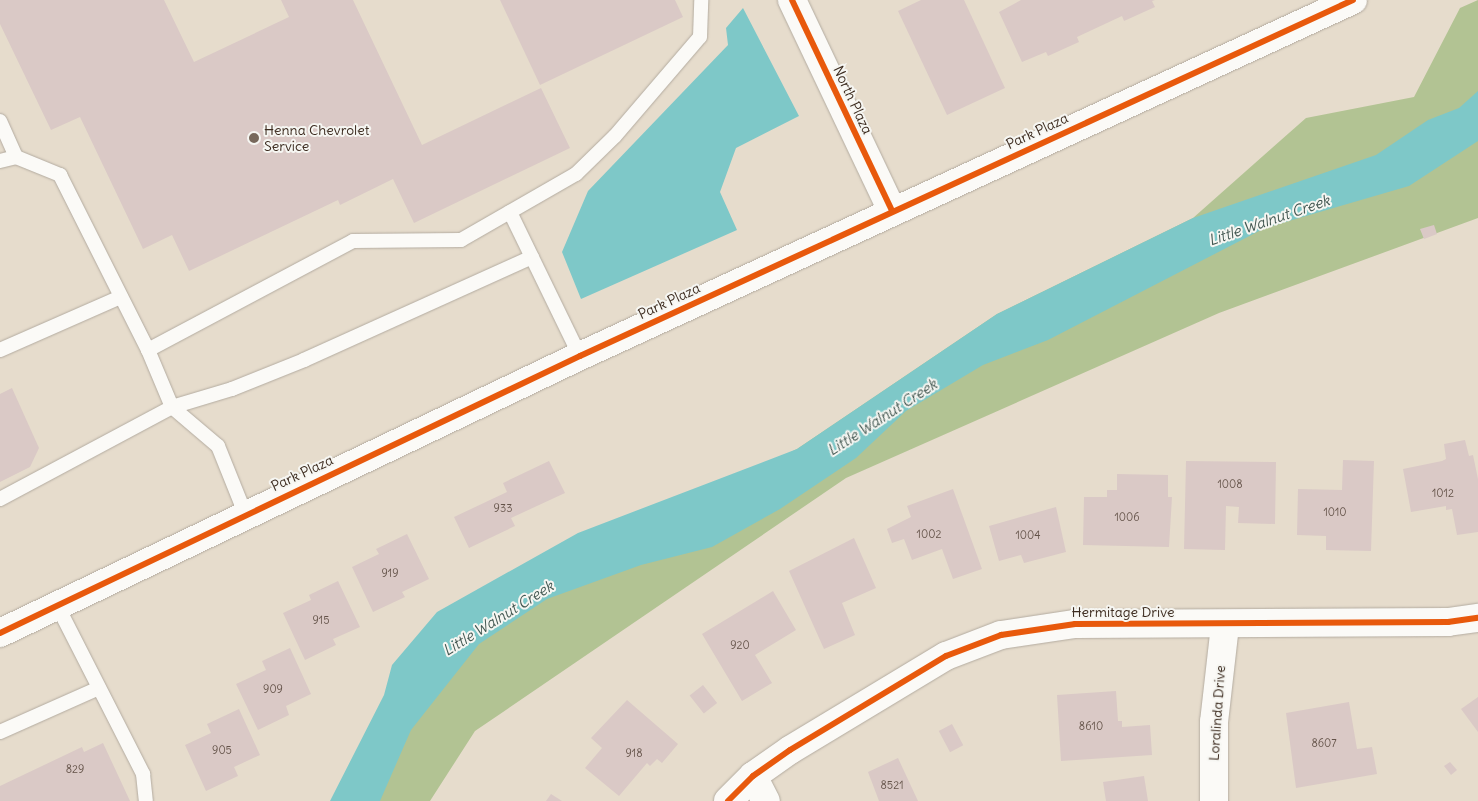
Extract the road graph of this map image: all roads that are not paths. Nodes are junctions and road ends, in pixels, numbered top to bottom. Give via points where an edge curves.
1 (701, 0) edge
2 (792, 0) edge
3 (1353, 0) edge
4 (0, 121) edge
5 (16, 157) junction
6 (0, 161) edge
7 (892, 211) junction
8 (510, 212) junction
9 (532, 257) junction
10 (121, 297) junction
11 (0, 350) edge
12 (148, 350) junction
13 (580, 356) junction
14 (172, 407) junction
15 (0, 499) edge
16 (245, 513) junction
17 (57, 605) junction
18 (1478, 618) edge
19 (1225, 625) junction
20 (0, 633) edge
21 (99, 688) junction
22 (0, 732) edge
23 (753, 776) junction
24 (146, 801) edge
25 (728, 801) edge
26 (766, 801) edge
27 (1214, 801) edge

1 - 8 lane via 700,37 614,136 576,174
2 - 7 street, North Plaza
3 - 7 street, Park Plaza
4 - 5 lane
5 - 6 lane
5 - 10 lane via 60,175
7 - 13 street, Park Plaza
8 - 9 lane
8 - 12 lane via 462,240 354,241
9 - 13 lane
9 - 14 lane via 304,360 232,389
10 - 11 lane
10 - 12 lane
12 - 14 lane
13 - 16 street, Park Plaza
14 - 15 lane
14 - 16 lane via 218,446
16 - 17 street, Park Plaza
17 - 20 street, Park Plaza
17 - 21 lane
18 - 19 street, Hermitage Drive via 1448,622
19 - 23 street, Hermitage Drive via 1075,624 1001,635 946,656
19 - 27 street, Loralinda Drive via 1214,722
21 - 22 lane
21 - 24 lane via 143,774
23 - 25 street, Hermitage Drive
23 - 26 street

